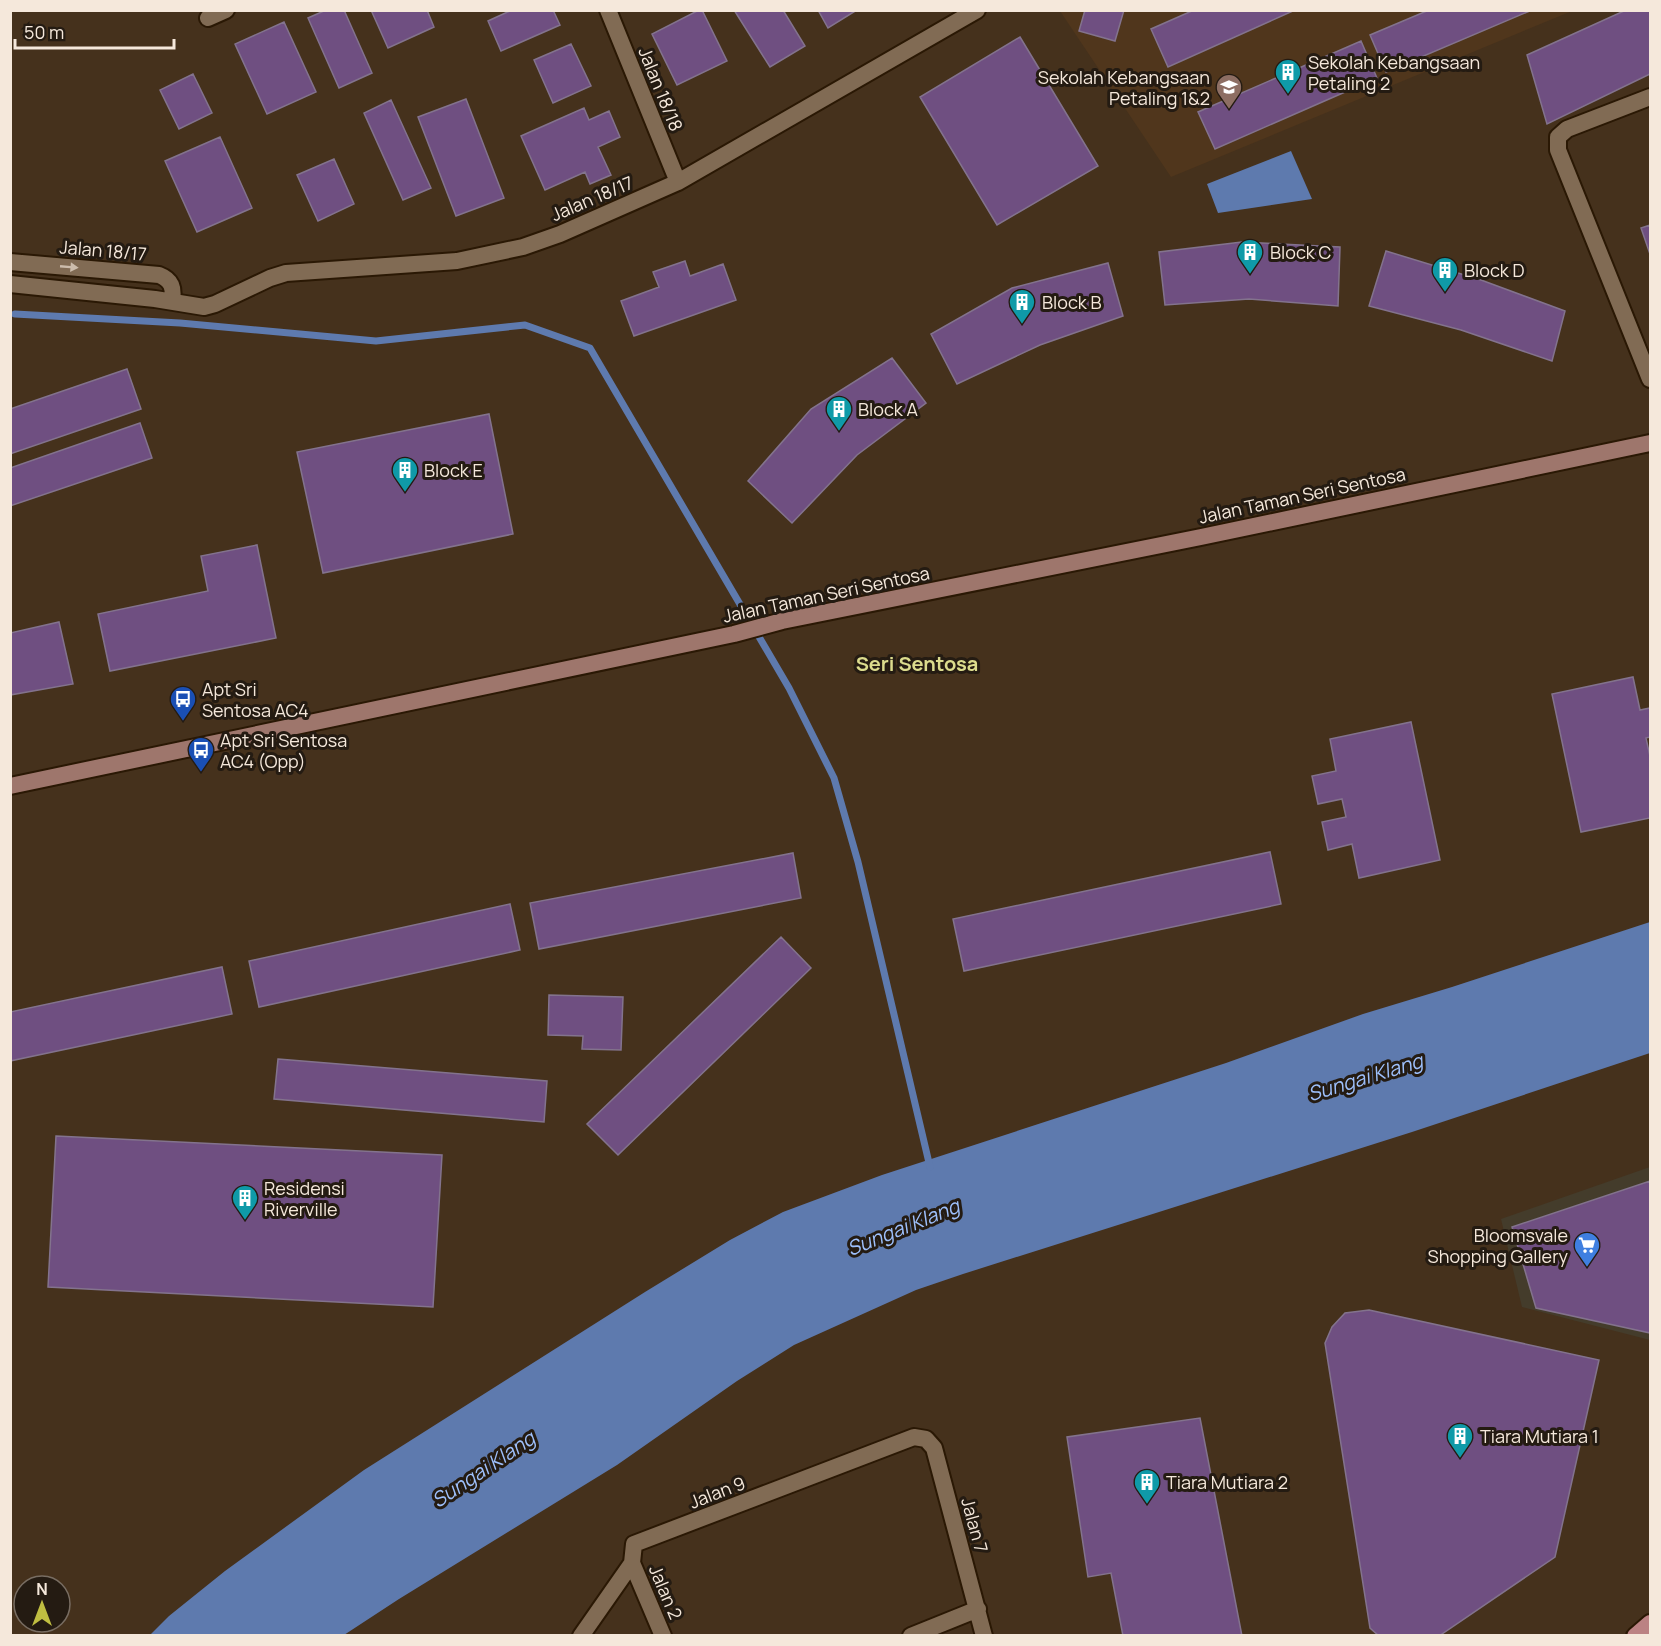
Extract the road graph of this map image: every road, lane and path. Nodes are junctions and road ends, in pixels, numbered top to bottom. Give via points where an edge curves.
1 (226, 10) edge
2 (608, 10) edge
3 (977, 10) edge
4 (208, 18) dead end
5 (1650, 97) edge
6 (678, 182) junction
7 (10, 262) edge
8 (10, 284) edge
9 (178, 303) junction
10 (1650, 380) edge
11 (1650, 443) edge
12 (10, 786) edge
13 (914, 1437) joint
14 (632, 1563) junction
15 (978, 1609) junction
16 (1650, 1623) edge
17 (580, 1635) edge
18 (663, 1635) edge
19 (911, 1635) edge
20 (984, 1635) edge
21 (1635, 1635) edge

1 - 4 street
2 - 6 street, Jalan 18/18
3 - 6 street, Jalan 18/17
5 - 10 street via 1568,129 1558,137 1558,150
6 - 9 street, Jalan 18/17 via 523,247 457,261 286,273 215,304 204,307
7 -> 9 street, Jalan 18/17 via 159,275 168,279
8 - 9 street
11 - 12 main road, Jalan Taman Seri Sentosa via 782,621
13 - 14 street, Jalan 9 via 634,1544
13 - 15 street, Jalan 7 via 926,1439 934,1448
14 - 17 street, Jalan 9
14 - 18 street, Jalan 2
15 - 19 street
15 - 20 street, Jalan 7
16 - 21 main road

